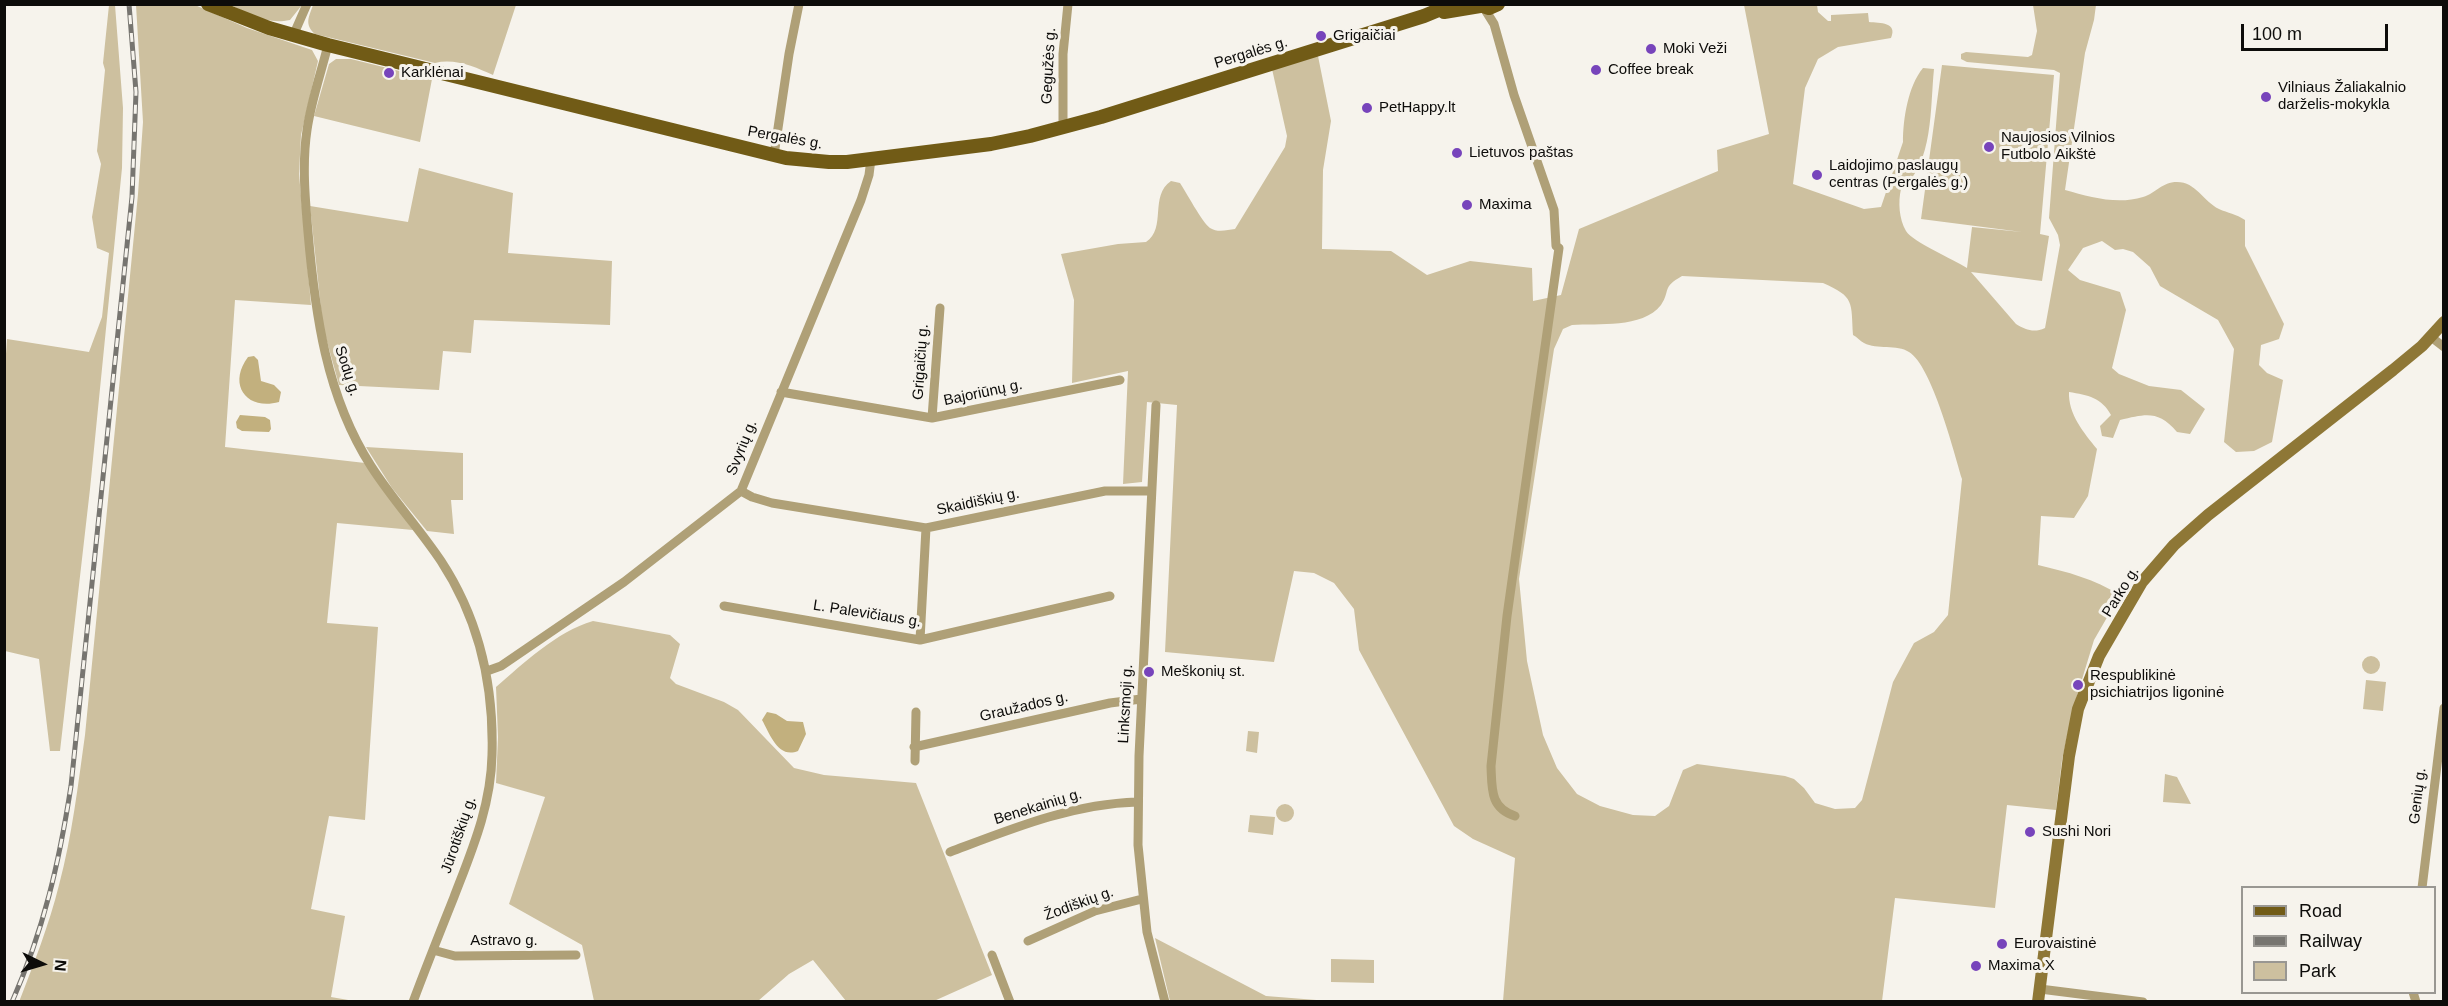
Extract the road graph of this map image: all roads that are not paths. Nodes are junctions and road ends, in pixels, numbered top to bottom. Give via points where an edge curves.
1 (208, 4) edge
2 (307, 4) edge
3 (799, 4) edge
4 (1068, 4) edge
5 (1453, 4) edge
6 (1487, 6) edge
7 (1428, 15) junction
8 (293, 36) junction
9 (328, 45) junction
10 (1064, 128) junction
11 (774, 155) junction
12 (871, 159) junction
13 (940, 308) dead end
14 (2444, 322) edge
15 (2431, 337) junction
16 (2444, 347) edge
17 (1120, 380) dead end
18 (781, 392) junction
19 (1156, 405) dead end
20 (932, 418) junction
21 (741, 491) junction
22 (1151, 491) junction
23 (926, 528) junction
24 (1110, 596) dead end
25 (724, 606) dead end
26 (920, 640) junction
27 (487, 671) junction
28 (1141, 699) junction
29 (2444, 708) edge
30 (916, 712) dead end
31 (914, 747) junction
32 (915, 761) dead end
33 (1137, 802) junction
34 (1515, 816) dead end
35 (950, 852) dead end
36 (2422, 886) edge
37 (1142, 899) junction
38 (1028, 940) dead end
39 (433, 950) junction
40 (576, 955) dead end
41 (992, 955) dead end
42 (2039, 995) edge
43 (413, 1002) edge
44 (1010, 1002) edge
45 (1165, 1002) edge
46 (2143, 1002) edge

1 - 8 main road, Pergalės g.
2 - 8 street
3 - 11 street
4 - 10 street, Gegužės g. via 1063,54
5 - 7 main road, Pergalės g.
6 - 7 main road, Pergalės g.
6 - 34 street via 1554,210 1556,246 1560,248 1507,616 1491,766 1497,804
7 - 10 main road, Pergalės g.
8 - 9 main road, Pergalės g.
9 - 11 main road, Pergalės g.
9 - 27 street, Sodų g. via 307,128 304,173 323,349 359,445 442,562 470,618
10 - 12 main road, Pergalės g. via 991,144
11 - 12 main road, Pergalės g. via 829,162
12 - 18 street, Svyrių g. via 861,200
13 - 20 street, Grigaičių g.
14 - 15 main road, Parko g.
15 - 16 street
15 - 42 main road, Parko g. via 2208,516 2174,545 2142,582 2099,656 2078,709
17 - 20 street, Bajoriūnų g.
18 - 20 street, Bajoriūnų g.
18 - 21 street, Svyrių g.
19 - 22 street, Linksmoji g.
21 - 23 street, Skaidiškių g. via 772,503
21 - 27 street, Svyrių g. via 624,582 501,666
22 - 23 street, Skaidiškių g. via 1104,491
22 - 28 street, Linksmoji g.
23 - 26 street
24 - 26 street, L. Palevičiaus g.
25 - 26 street, L. Palevičiaus g.
27 - 39 street, Jūrotiškių g. via 492,753 487,803
28 - 31 street, Graužados g.
28 - 33 street, Linksmoji g.
29 - 36 street, Genių g.
30 - 31 street
31 - 32 street
33 - 35 street, Benekainių g. via 1081,808
33 - 37 street, Linksmoji g.
37 - 38 street, Žodiškių g. via 1095,911
37 - 45 street, Linksmoji g.
39 - 40 street, Astravo g. via 455,956
39 - 43 street, Jūrotiškių g.
41 - 44 street
42 - 46 street

